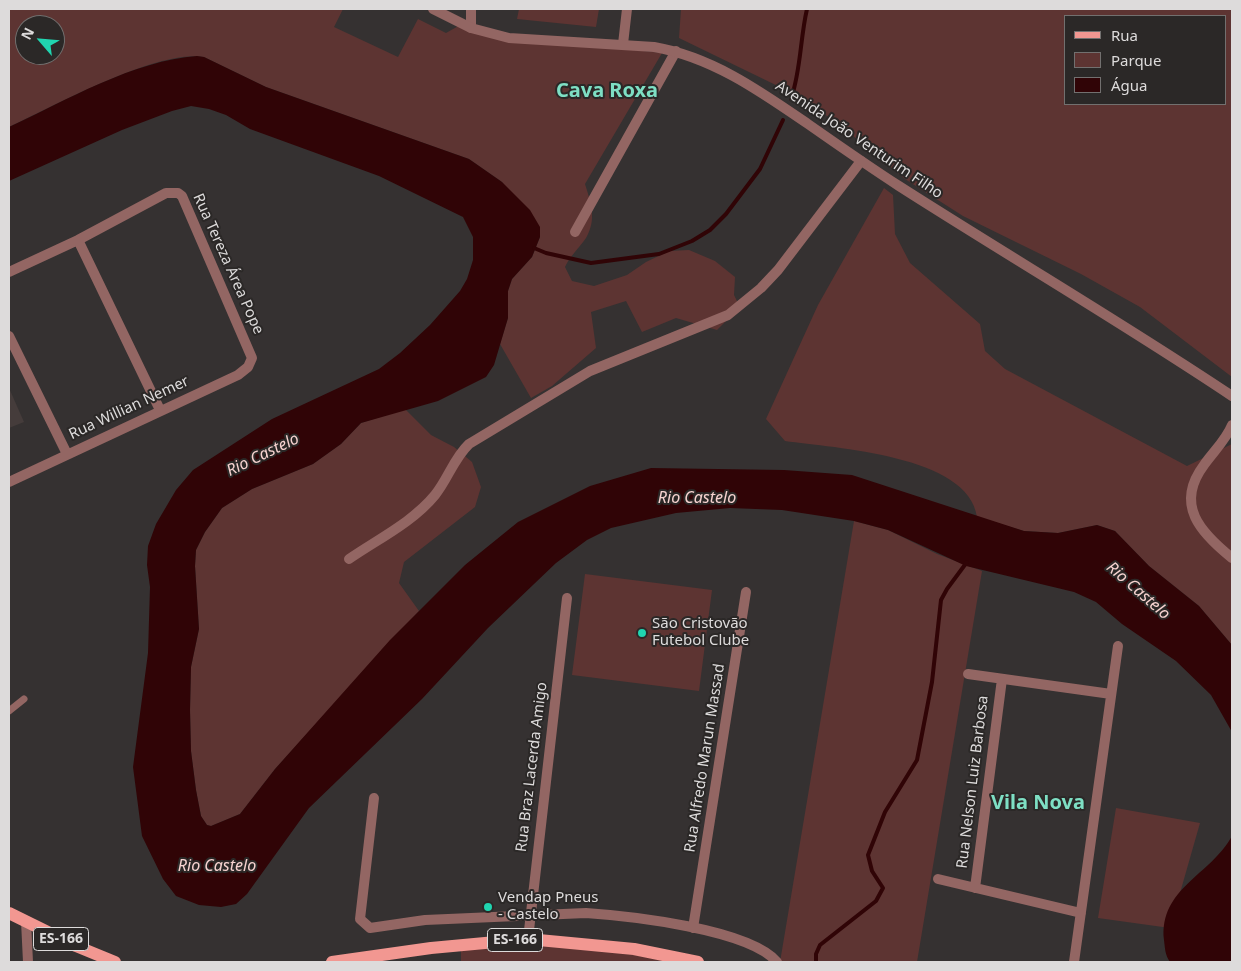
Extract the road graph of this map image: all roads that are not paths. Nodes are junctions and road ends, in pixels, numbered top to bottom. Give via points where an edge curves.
1 (433, 9) edge
2 (472, 9) edge
3 (626, 9) edge
4 (471, 28) junction
5 (623, 44) junction
6 (676, 51) junction
7 (861, 161) junction
8 (575, 232) dead end
9 (78, 240) junction
10 (9, 272) edge
11 (9, 336) edge
12 (252, 354) joint
13 (1232, 396) edge
14 (160, 410) junction
15 (1232, 425) edge
16 (67, 454) junction
17 (9, 482) edge
18 (349, 558) dead end
19 (1232, 558) edge
20 (746, 592) dead end
21 (567, 598) dead end
22 (1118, 646) dead end
23 (968, 674) dead end
24 (1002, 679) junction
25 (1111, 694) junction
26 (24, 699) dead end
27 (9, 711) edge
28 (374, 798) dead end
29 (938, 879) dead end
30 (975, 888) junction
31 (9, 913) edge
32 (1081, 913) junction
33 (529, 915) junction
34 (26, 921) junction
35 (693, 928) junction
36 (528, 938) junction
37 (28, 962) edge
38 (115, 962) edge
39 (332, 962) edge
40 (698, 962) edge
41 (777, 962) edge
42 (1074, 962) edge

1 - 4 street, Avenida João Venturim Filho
2 - 4 street
3 - 5 street
4 - 5 street, Avenida João Venturim Filho via 528,41
5 - 6 street, Avenida João Venturim Filho
6 - 7 street, Avenida João Venturim Filho via 743,81
6 - 8 street
7 - 13 street, Avenida João Venturim Filho via 1155,344
7 - 18 street via 778,270 728,315 590,371 468,444 428,503
9 - 10 street
9 - 12 street, Rua Tereza Área Pope via 172,192 182,196
9 - 14 street
11 - 16 street
12 - 14 street, Rua Willian Nemer via 248,367 238,375
14 - 16 street, Rua Willian Nemer
15 - 19 street via 1194,481 1191,500 1200,528
16 - 17 street, Rua Willian Nemer
20 - 35 street, Rua Alfredo Marun Massad
21 - 33 street, Rua Braz Lacerda Amigo
22 - 25 street
23 - 24 street
24 - 25 street
24 - 30 street, Rua Nelson Luiz Barbosa
25 - 32 street
26 - 27 lane
28 - 33 street via 360,919 370,928 425,920
29 - 30 street
30 - 32 street
31 - 34 main road, ES-166
32 - 42 street
33 - 35 street via 605,914
33 - 36 street, Rua Braz Lacerda Amigo
34 - 37 street
34 - 38 main road, ES-166
35 - 41 street via 760,948
36 - 39 main road, ES-166
36 - 40 main road, ES-166 via 634,949

